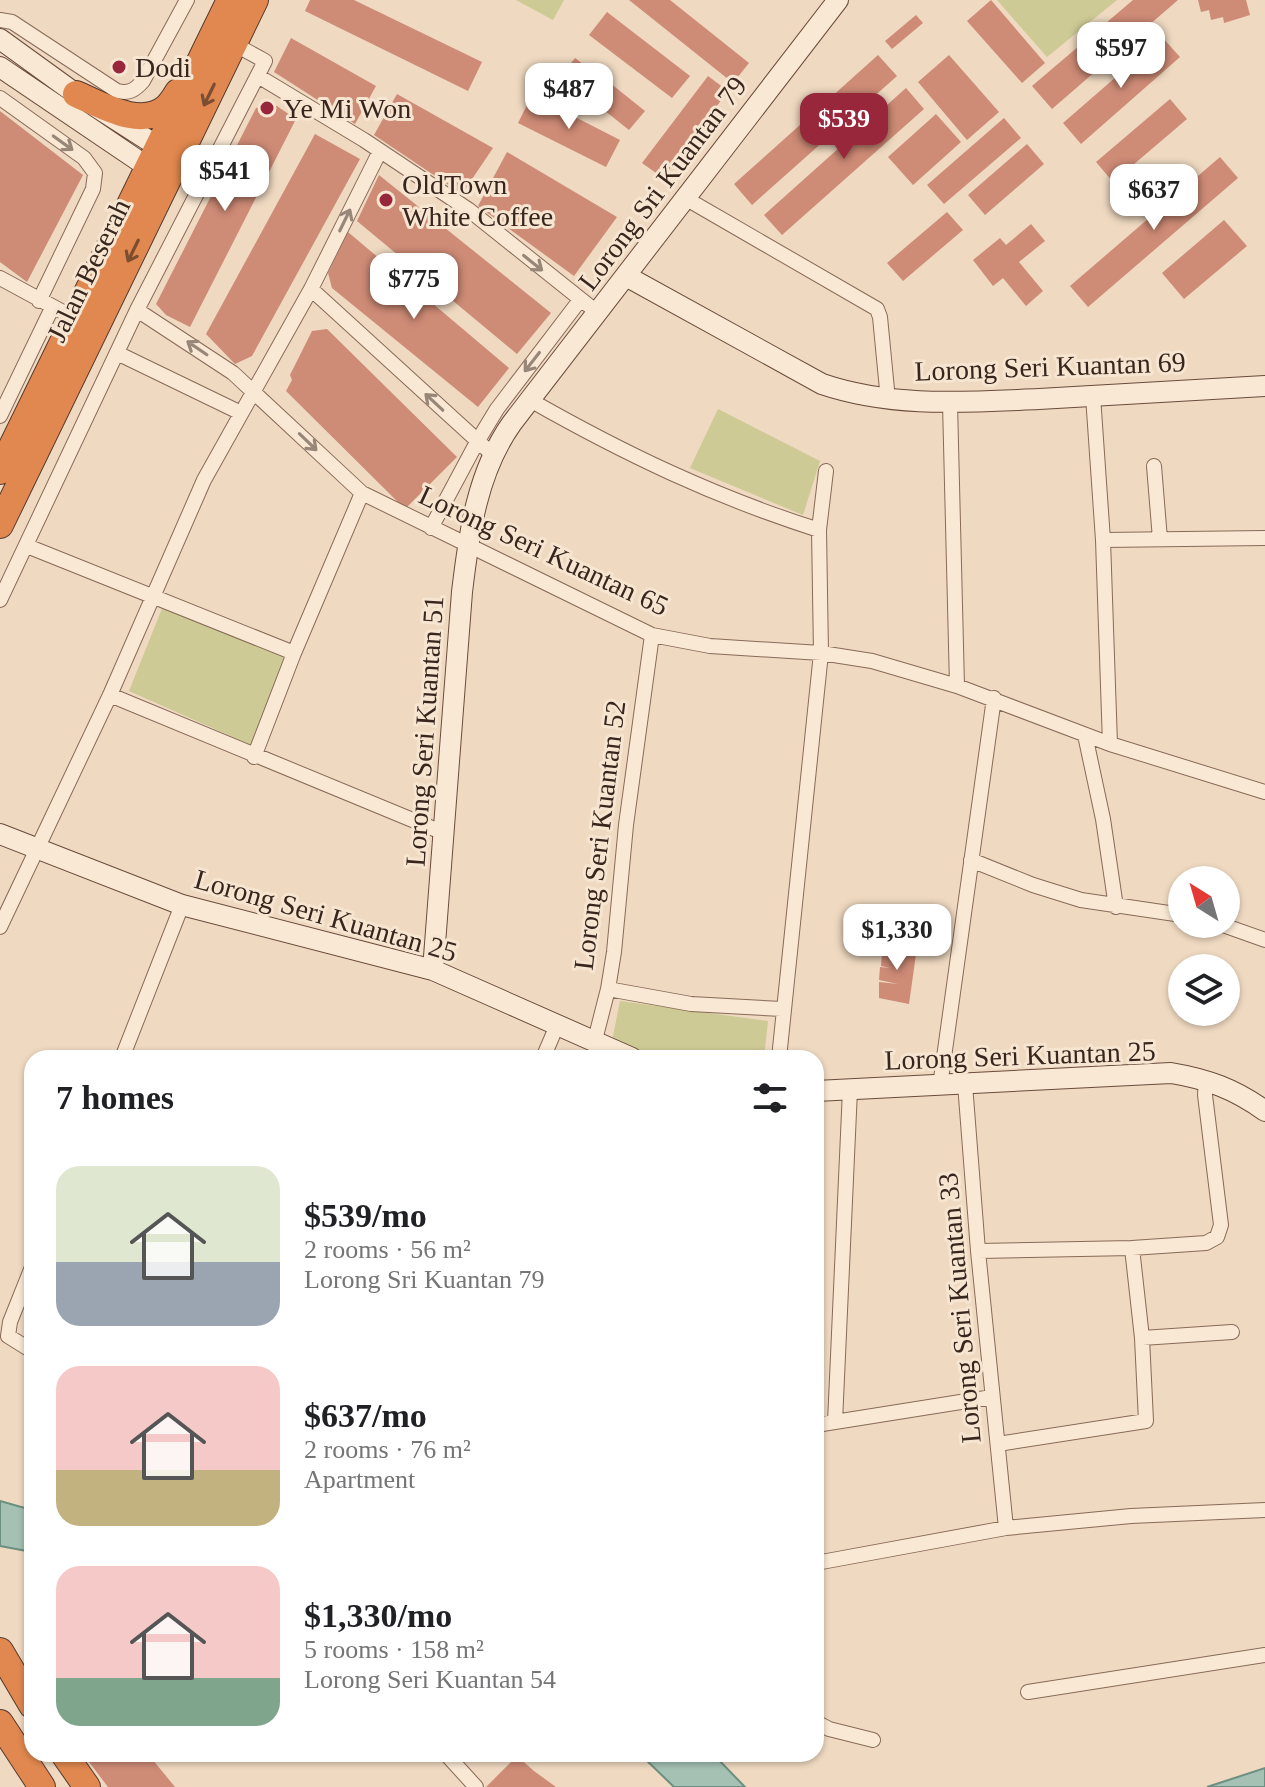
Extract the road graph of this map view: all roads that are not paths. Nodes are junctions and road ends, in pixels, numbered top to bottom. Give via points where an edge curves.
1 (187, 0) edge
2 (230, 0) edge
3 (255, 0) edge
4 (838, 0) edge
5 (0, 20) edge
6 (0, 39) edge
7 (234, 44) junction
8 (198, 66) junction
9 (0, 67) edge
10 (258, 76) junction
11 (76, 94) junction
12 (0, 98) edge
13 (380, 151) junction
14 (163, 164) junction
15 (685, 198) junction
16 (626, 276) junction
17 (0, 278) edge
18 (311, 289) junction
19 (580, 300) junction
20 (137, 310) junction
21 (598, 313) junction
22 (64, 315) junction
23 (119, 349) junction
24 (1265, 386) edge
25 (254, 390) junction
26 (1093, 396) junction
27 (530, 400) junction
28 (888, 400) junction
29 (950, 403) junction
30 (241, 413) junction
31 (7, 420) edge
32 (484, 448) junction
33 (1154, 466) dead end
34 (0, 471) edge
35 (826, 471) dead end
36 (362, 493) junction
37 (0, 525) edge
38 (431, 528) junction
39 (819, 530) junction
40 (1265, 538) edge
41 (1160, 539) junction
42 (1103, 540) junction
43 (468, 544) junction
44 (27, 546) junction
45 (154, 597) junction
46 (0, 600) edge
47 (652, 635) junction
48 (294, 653) junction
49 (821, 653) junction
50 (957, 686) junction
51 (110, 695) junction
52 (994, 698) junction
53 (1085, 735) junction
54 (1110, 744) junction
55 (254, 757) junction
56 (1265, 792) edge
57 (444, 833) junction
58 (0, 834) edge
59 (36, 850) junction
60 (971, 860) junction
61 (182, 905) junction
62 (1116, 907) junction
63 (1168, 913) edge
64 (0, 927) edge
65 (1240, 931) edge
66 (1265, 940) edge
67 (433, 970) junction
68 (608, 989) junction
69 (782, 1009) junction
70 (558, 1023) junction
71 (595, 1040) junction
72 (125, 1050) edge
73 (546, 1050) edge
74 (616, 1050) edge
75 (779, 1050) edge
76 (1206, 1079) junction
77 (965, 1084) junction
78 (940, 1086) junction
79 (850, 1090) junction
80 (824, 1091) edge
81 (1265, 1111) edge
82 (1132, 1248) junction
83 (978, 1251) junction
84 (24, 1287) edge
85 (1232, 1332) dead end
86 (1142, 1338) junction
87 (24, 1348) edge
88 (992, 1397) junction
89 (835, 1422) junction
90 (824, 1424) edge
91 (998, 1444) junction
92 (1265, 1510) edge
93 (1006, 1528) junction
94 (824, 1562) edge
95 (0, 1651) edge
96 (1265, 1655) edge
97 (24, 1692) edge
98 (1028, 1692) dead end
99 (0, 1723) edge
100 (824, 1726) edge
101 (873, 1740) dead end
102 (24, 1760) edge
103 (26, 1762) edge
104 (70, 1762) edge
105 (453, 1762) edge
106 (42, 1787) edge
107 (87, 1787) edge
108 (476, 1787) edge

1 - 5 street via 143,81 125,93 12,22
2 - 8 highway, Jalan Beserah
3 - 7 highway, Jalan Beserah
4 - 15 street, Lorong Sri Kuantan 79
6 - 11 street
7 - 10 street via 265,61
7 -> 14 highway, Jalan Beserah
8 - 11 highway via 167,107 148,115 118,112
8 - 14 highway, Jalan Beserah
9 - 14 street
10 - 13 street
10 - 20 street
11 - 14 street
12 -> 22 street via 90,163 95,173
18 -> 13 street
13 -> 19 street via 469,210
14 - 22 highway, Jalan Beserah
15 - 16 street, Lorong Sri Kuantan 79
15 - 28 street via 874,306 880,317
16 - 21 street, Lorong Sri Kuantan 79
16 - 28 street, Lorong Seri Kuantan 69 via 822,384
17 - 22 street
18 - 25 street
32 -> 18 street
19 - 21 street
19 -> 32 street via 524,371
20 - 23 street
25 -> 20 street, Lorong Seri Kuantan 65
21 - 27 street, Lorong Sri Kuantan 79
22 - 23 street
22 - 31 highway, Jalan Beserah
22 - 37 highway, Jalan Beserah
23 - 30 street
23 - 44 street
24 - 26 street, Lorong Seri Kuantan 69
25 - 30 street
25 -> 36 street, Lorong Seri Kuantan 65
26 - 29 street, Lorong Seri Kuantan 69
26 - 42 street
27 - 32 street, Lorong Sri Kuantan 79
27 - 39 street via 669,474
28 - 29 street, Lorong Seri Kuantan 69
29 - 50 street
30 - 45 street via 204,480
31 - 34 highway, Jalan Beserah
32 - 38 street
32 - 43 street, Lorong Seri Kuantan 51
33 - 41 street
35 - 39 street
36 - 38 street, Lorong Seri Kuantan 65
36 - 48 street
38 - 43 street, Lorong Seri Kuantan 65
39 - 49 street
40 - 41 street
41 - 42 street
42 - 54 street
43 - 47 street, Lorong Seri Kuantan 65
43 - 57 street, Lorong Seri Kuantan 51
44 - 45 street
44 - 46 street
45 - 48 street
45 - 51 street
47 - 49 street, Lorong Seri Kuantan 65 via 710,646
47 - 68 street, Lorong Seri Kuantan 52
48 - 55 street
49 - 50 street, Lorong Seri Kuantan 65 via 872,661
49 - 69 street
50 - 52 street, Lorong Seri Kuantan 65
51 - 55 street
51 - 59 street
52 - 53 street, Lorong Seri Kuantan 65
52 - 60 street
53 - 54 street, Lorong Seri Kuantan 65
53 - 62 street
54 - 56 street, Lorong Seri Kuantan 65
55 - 57 street
57 - 67 street, Lorong Seri Kuantan 51
58 - 59 street, Lorong Seri Kuantan 25
59 - 61 street, Lorong Seri Kuantan 25
59 - 64 street
60 - 62 street via 1033,885
60 - 78 street
61 - 67 street, Lorong Seri Kuantan 25
61 - 72 street
62 - 63 street
65 - 66 street
67 - 70 street, Lorong Seri Kuantan 25
68 - 69 street via 691,1004
68 - 71 street, Lorong Seri Kuantan 52
69 - 75 street
70 - 71 street, Lorong Seri Kuantan 25
70 - 73 street
71 - 74 street, Lorong Seri Kuantan 25
76 - 77 street, Lorong Seri Kuantan 25 via 1171,1073
76 - 81 street, Lorong Seri Kuantan 25
76 - 82 street via 1221,1225 1217,1237 1206,1243
77 - 78 street, Lorong Seri Kuantan 25
77 - 83 street, Lorong Seri Kuantan 33
78 - 79 street, Lorong Seri Kuantan 25
79 - 80 street, Lorong Seri Kuantan 25
79 - 89 street
82 - 83 street
82 - 86 street
83 - 88 street, Lorong Seri Kuantan 33
84 - 87 street via 8,1336
85 - 86 street
86 - 91 street via 1146,1421
88 - 89 street
88 - 91 street, Lorong Seri Kuantan 33
89 - 90 street
91 - 93 street, Lorong Seri Kuantan 33
92 - 93 street
93 - 94 street
95 - 97 highway
96 - 98 street
99 - 102 highway
100 - 101 street
103 - 106 highway
104 - 107 highway
105 - 108 street

